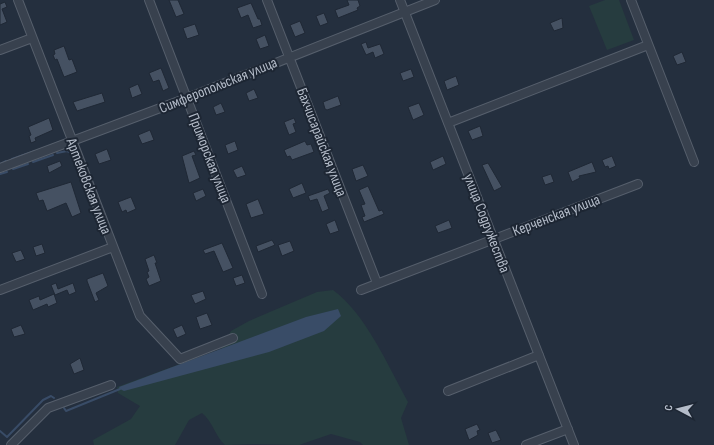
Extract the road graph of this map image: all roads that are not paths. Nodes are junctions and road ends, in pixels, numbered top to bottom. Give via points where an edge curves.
1 (18, 0) edge
2 (149, 0) edge
3 (267, 0) edge
4 (400, 0) edge
5 (436, 0) edge
6 (631, 0) edge
7 (405, 12) junction
8 (32, 38) junction
9 (648, 45) junction
10 (0, 50) edge
11 (289, 57) junction
12 (187, 98) junction
13 (448, 123) junction
14 (73, 142) junction
15 (694, 162) dead end
16 (0, 168) edge
17 (638, 184) dead end
18 (493, 239) junction
19 (113, 247) junction
20 (377, 283) junction
21 (0, 290) edge
22 (361, 290) dead end
23 (262, 294) dead end
24 (233, 338) dead end
25 (539, 355) junction
26 (111, 385) dead end
27 (448, 391) dead end
28 (568, 429) junction
29 (11, 445) edge
30 (526, 445) edge
31 (574, 445) edge

1 - 8 street, Артековская улица
2 - 12 street, Приморская улица
3 - 11 street, Бахчисарайская улица
4 - 7 street, улица Содружества
5 - 7 street, Симферопольская улица
6 - 9 street
7 - 11 street, Симферопольская улица
7 - 13 street, улица Содружества
8 - 10 street
8 - 14 street, Артековская улица
9 - 13 street
9 - 15 street
11 - 12 street, Симферопольская улица
11 - 20 street, Бахчисарайская улица
12 - 14 street, Симферопольская улица
12 - 23 street, Приморская улица
13 - 18 street, улица Содружества
14 - 16 street, Симферопольская улица
14 - 19 street, Артековская улица
17 - 18 street, Керченская улица
18 - 20 street, Керченская улица
18 - 25 street, улица Содружества
19 - 21 street
19 - 24 street, Артековская улица via 140,316 180,359
20 - 22 street, Керченская улица
25 - 27 street
25 - 28 street, улица Содружества
26 - 29 street via 48,408
28 - 30 street
28 - 31 street, улица Содружества

